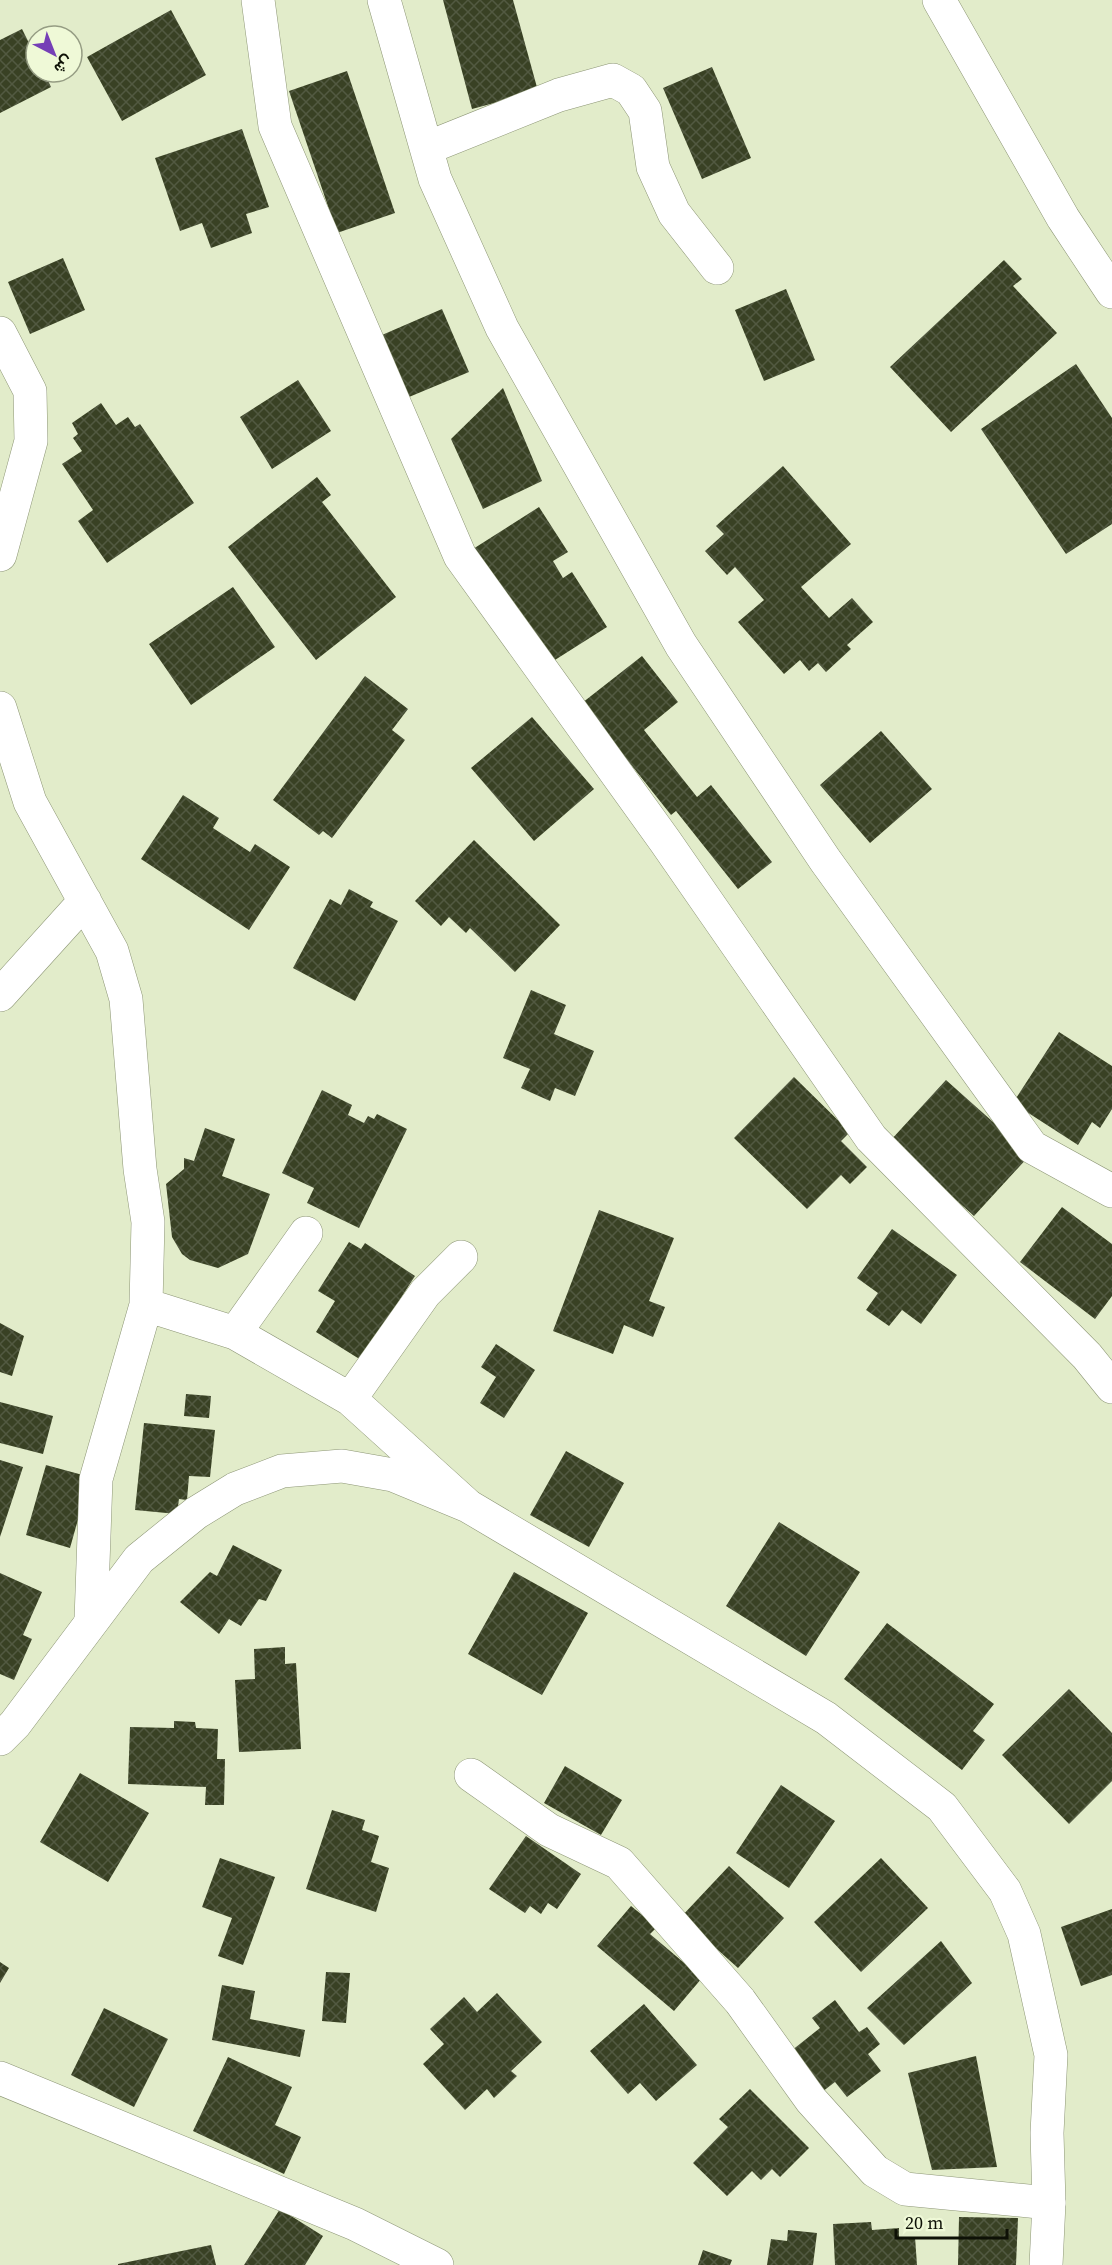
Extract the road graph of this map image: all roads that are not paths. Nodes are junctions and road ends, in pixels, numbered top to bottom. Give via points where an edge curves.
1 (258, 0) edge
2 (384, 0) edge
3 (939, 0) edge
4 (426, 148) junction
5 (717, 268) dead end
6 (1112, 292) edge
7 (0, 333) edge
8 (0, 555) edge
9 (0, 708) edge
10 (85, 901) junction
11 (0, 994) edge
12 (1112, 1191) edge
13 (306, 1233) dead end
14 (461, 1257) dead end
15 (146, 1305) junction
16 (235, 1334) junction
17 (1112, 1387) edge
18 (350, 1399) junction
19 (468, 1506) junction
20 (91, 1620) junction
21 (0, 1739) edge
22 (471, 1774) dead end
23 (0, 2078) edge
24 (1049, 2203) junction
25 (437, 2265) edge
26 (1046, 2265) edge

1 - 17 street via 275,126 460,556 665,841 871,1138 1087,1356
2 - 4 street
3 - 6 street via 1063,218
4 - 5 street via 559,95 613,80 631,90 645,111 653,167 674,213
4 - 12 street via 435,179 502,328 681,645 825,860 1032,1147
7 - 8 street via 30,392 32,441
9 - 10 street via 30,802
10 - 11 street
10 - 15 street via 112,951 126,999 148,1222
13 - 16 street
14 - 18 street via 425,1293
15 - 16 street
15 - 20 street via 96,1479
16 - 18 street
18 - 19 street
19 - 20 street via 393,1475 342,1466 282,1471 235,1489 196,1513 139,1559
19 - 24 street via 826,1718 942,1807 1005,1891 1024,1934 1051,2055
20 - 21 street via 15,1725
22 - 24 street via 549,1830 619,1863 740,2001 811,2100 875,2171 905,2189
23 - 25 street via 354,2224
24 - 26 street

